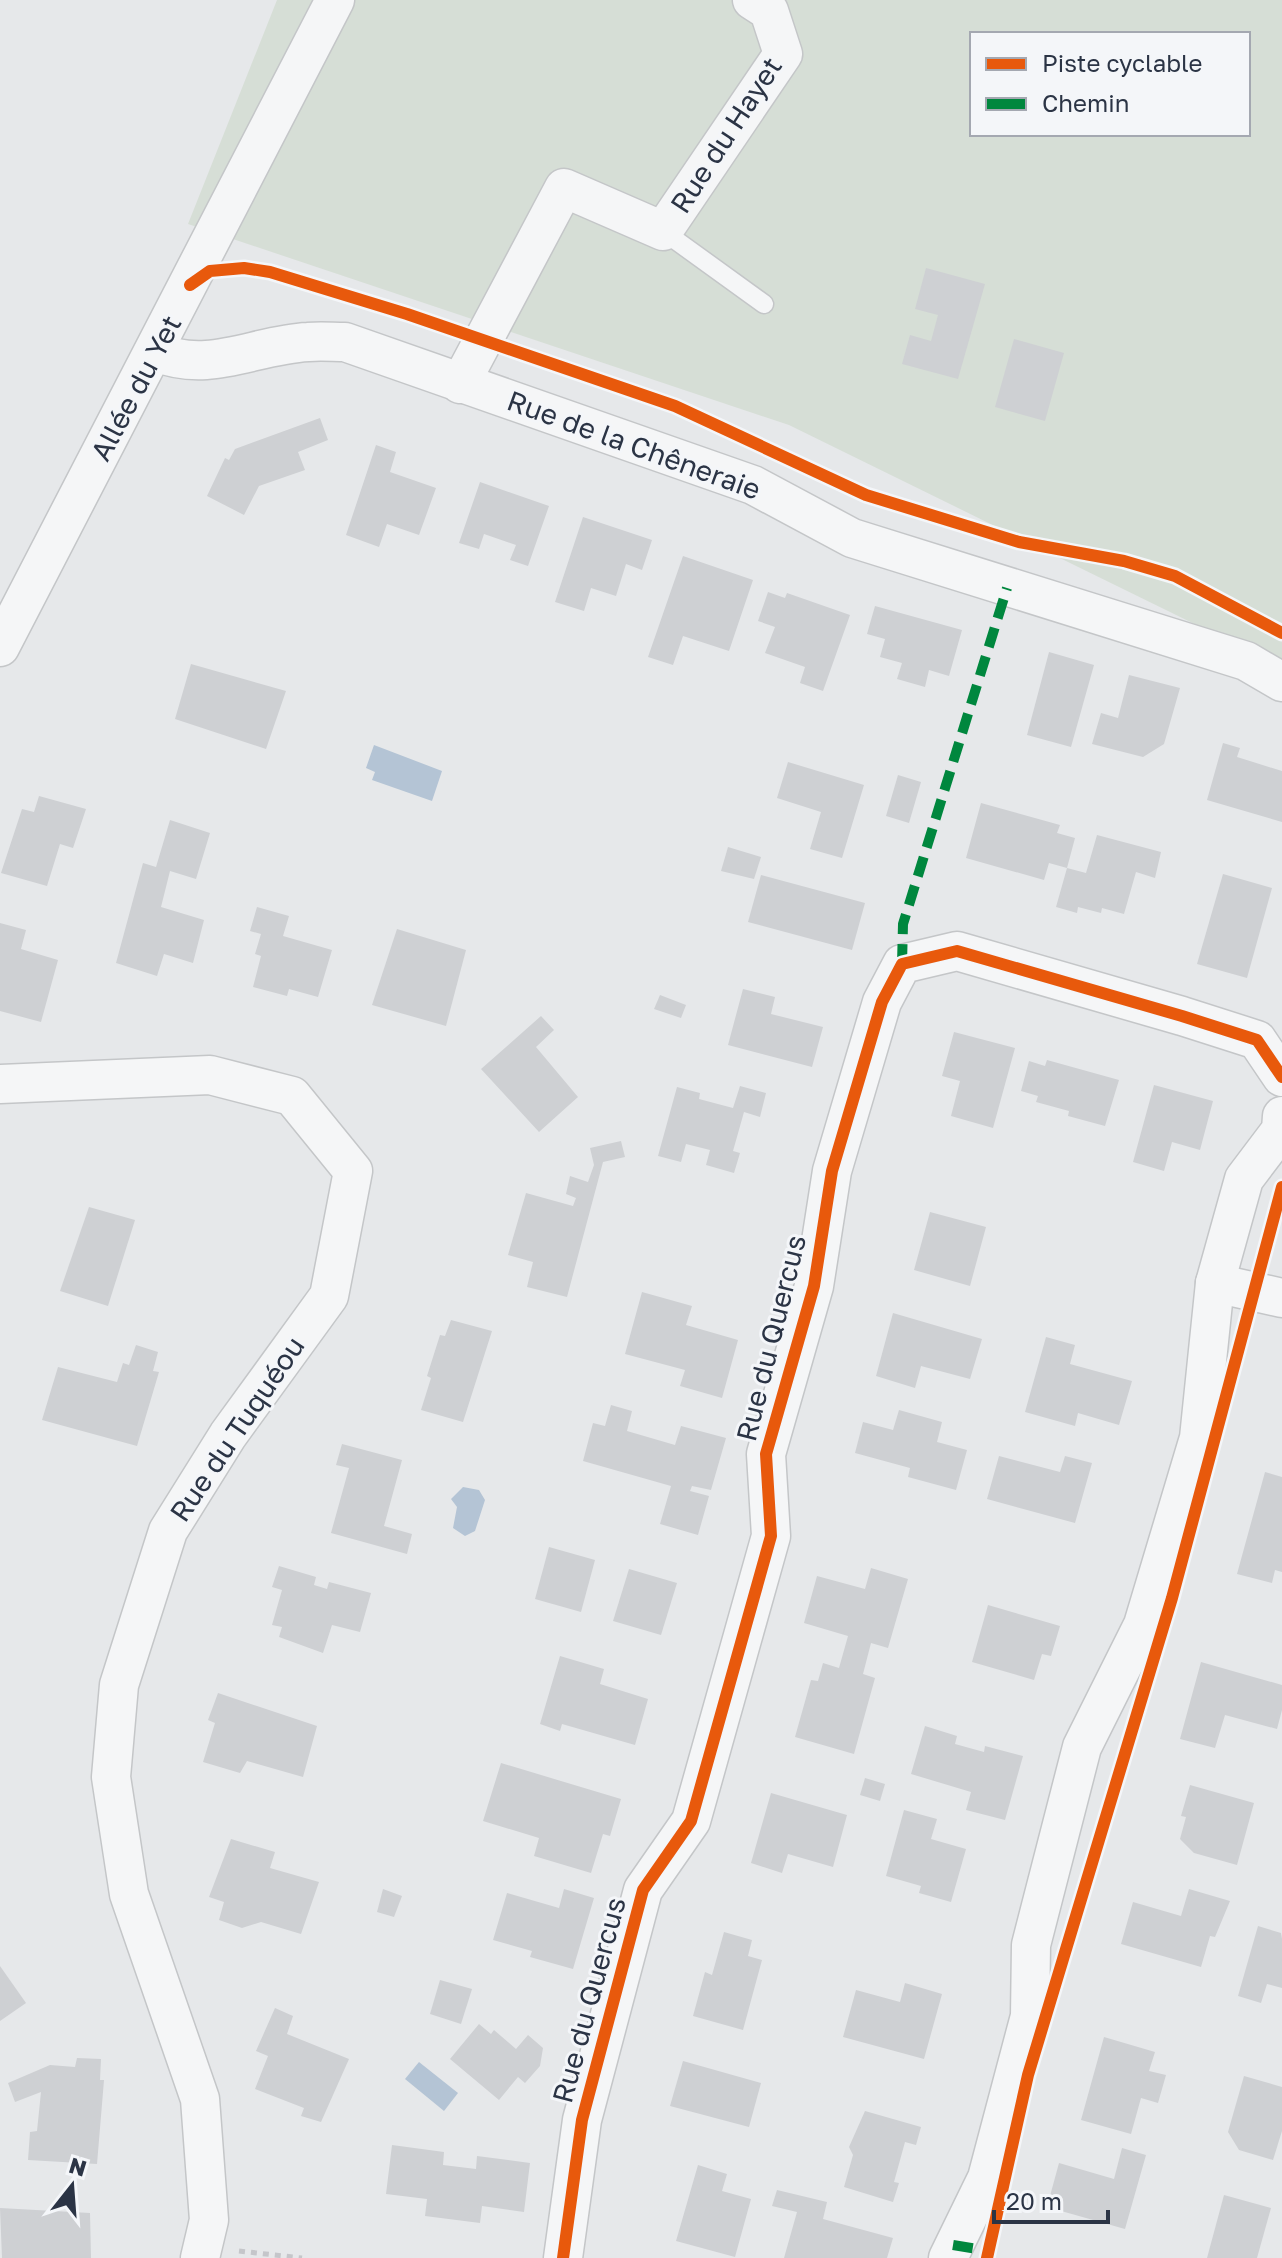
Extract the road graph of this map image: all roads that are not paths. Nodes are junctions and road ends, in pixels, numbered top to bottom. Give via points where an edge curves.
1 (335, 0) edge
2 (752, 0) edge
3 (663, 231) junction
4 (764, 304) dead end
5 (155, 352) junction
6 (460, 384) junction
7 (0, 647) edge
8 (1282, 682) edge
9 (1282, 1077) edge
10 (0, 1084) edge
11 (1282, 1116) edge
12 (1215, 1283) junction
13 (1282, 1298) edge
14 (201, 2253) edge
15 (563, 2258) edge
16 (948, 2258) edge

1 - 5 street, Allée du Yet
2 - 3 street, Rue du Hayet via 769,11 783,54
3 - 4 lane, Rue du Hayet
3 - 6 street, Rue du Hayet via 564,188
5 - 6 street, Rue de la Chêneraie via 179,362 239,357 306,342 345,342
5 - 7 street, Allée du Yet
6 - 8 street, Rue de la Chêneraie via 753,485 852,538 1246,661
9 - 15 street, Rue du Quercus via 1257,1040 1182,1016 957,951 902,964 882,1002 832,1171 814,1286 766,1454 771,1536 691,1821 643,1890 582,2120
10 - 14 street, Rue du Tuquéou via 210,1075 292,1096 353,1171 329,1296 228,1435 168,1531 119,1685 111,1777 129,1894 200,2099 209,2220
11 - 12 street via 1281,1130 1244,1179
12 - 13 street
12 - 16 street via 1199,1438 1143,1625 1082,1747 1031,1945 1030,2016 987,2178

